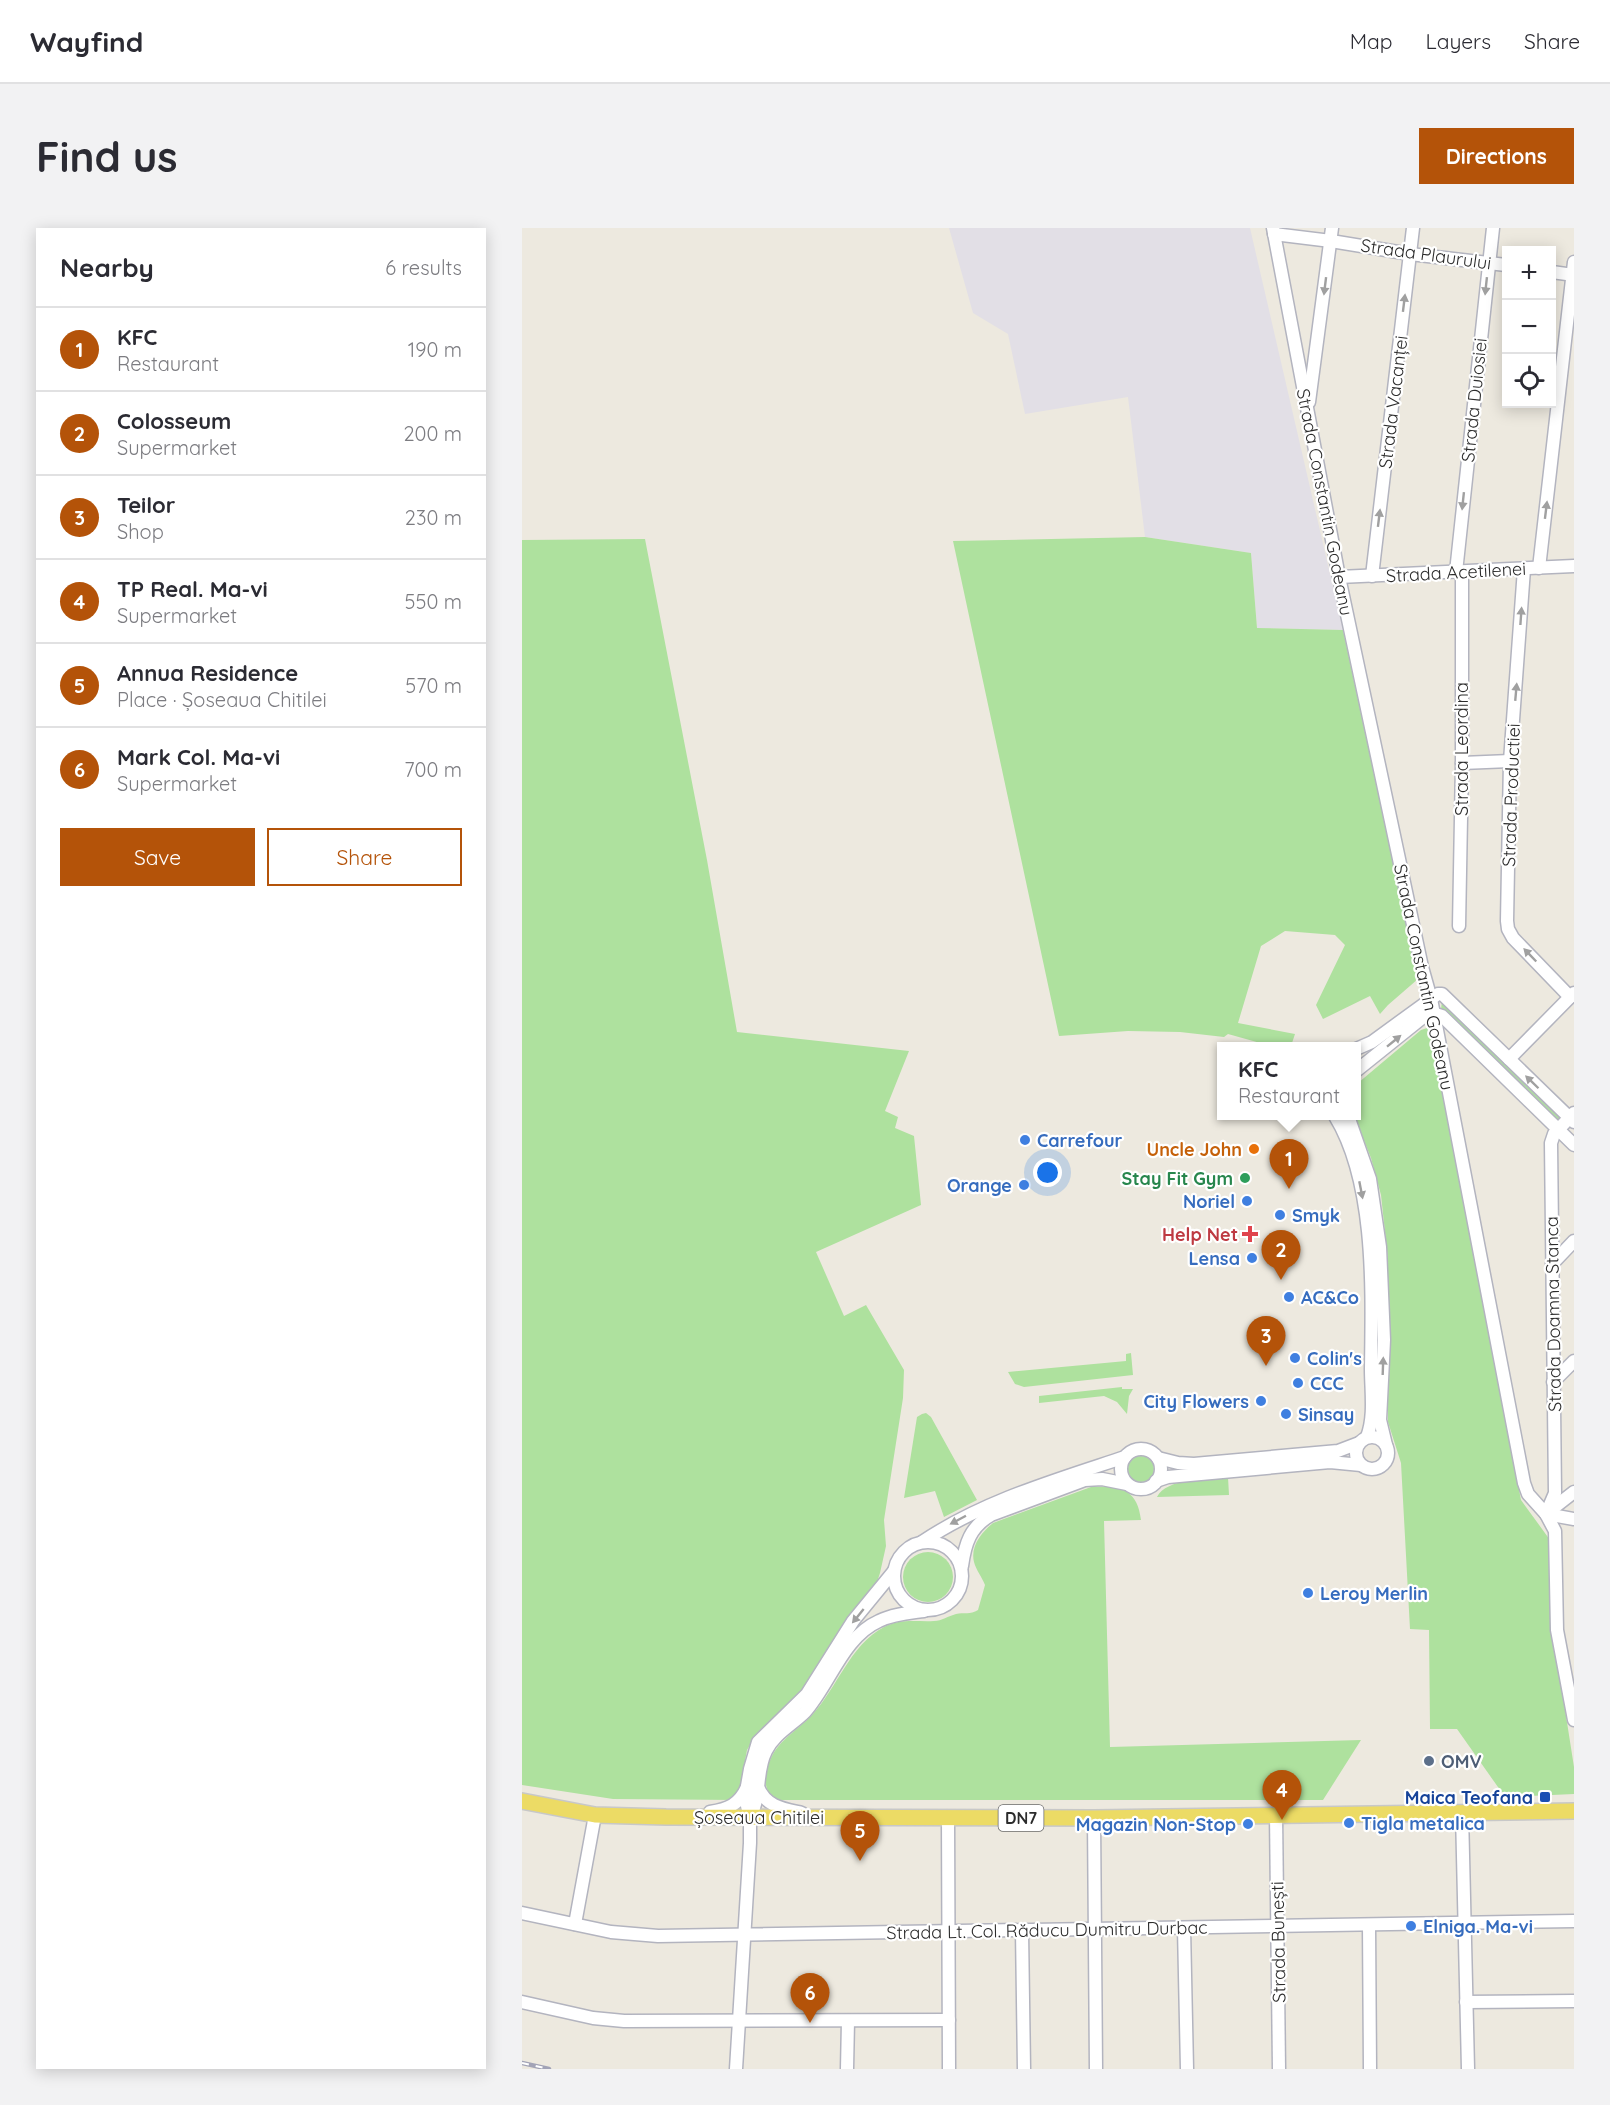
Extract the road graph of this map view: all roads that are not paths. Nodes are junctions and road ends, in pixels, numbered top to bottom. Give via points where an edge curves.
1 (1413, 228) edge
2 (1493, 228) edge
3 (1273, 231) edge
4 (1331, 234) edge
5 (1410, 254) junction
6 (1489, 263) junction
7 (1502, 265) edge
8 (1573, 270) edge
9 (1556, 272) edge
10 (1307, 413) junction
11 (1574, 566) edge
12 (1539, 568) junction
13 (1524, 569) junction
14 (1459, 572) junction
15 (1372, 576) junction
16 (1339, 578) junction
17 (1510, 761) junction
18 (1462, 763) junction
19 (1459, 926) dead end
20 (1572, 995) edge
21 (1431, 999) junction
22 (1432, 1013) junction
23 (1361, 1047) edge
24 (1509, 1059) junction
25 (1361, 1067) edge
26 (1572, 1118) edge
27 (1337, 1120) edge
28 (1349, 1120) edge
29 (1558, 1130) junction
30 (1574, 1145) edge
31 (1574, 1241) edge
32 (1552, 1264) junction
33 (1574, 1361) edge
34 (1553, 1382) junction
35 (1363, 1440) junction
36 (1386, 1445) junction
37 (1125, 1457) junction
38 (1158, 1458) junction
39 (1361, 1465) junction
40 (1156, 1481) junction
41 (1128, 1484) junction
42 (1574, 1492) edge
43 (1546, 1514) junction
44 (1574, 1519) edge
45 (922, 1542) junction
46 (962, 1566) junction
47 (894, 1571) junction
48 (924, 1611) junction
49 (1574, 1720) edge
50 (753, 1786) junction
51 (522, 1801) edge
52 (1574, 1811) edge
53 (1462, 1813) junction
54 (595, 1815) junction
55 (1276, 1815) junction
56 (679, 1817) junction
57 (750, 1817) junction
58 (815, 1817) junction
59 (948, 1818) junction
60 (1094, 1818) junction
61 (522, 1913) edge
62 (1574, 1921) edge
63 (1465, 1923) junction
64 (575, 1924) junction
65 (1369, 1925) junction
66 (1277, 1926) junction
67 (1184, 1928) junction
68 (1095, 1930) junction
69 (1022, 1931) junction
70 (949, 1932) junction
71 (743, 1936) junction
72 (1574, 2001) edge
73 (522, 2002) edge
74 (1466, 2002) junction
75 (949, 2020) junction
76 (848, 2021) junction
77 (739, 2022) junction
78 (736, 2069) edge
79 (847, 2069) edge
80 (949, 2069) edge
81 (1024, 2069) edge
82 (1096, 2069) edge
83 (1187, 2069) edge
84 (1279, 2069) edge
85 (1370, 2069) edge
86 (1468, 2069) edge

1 - 5 street, Strada Vacanței
2 - 6 street, Strada Duiosiei
3 - 4 street, Strada Plaurului
3 - 10 street, Strada Constantin Godeanu
4 - 5 street, Strada Plaurului
4 -> 10 street
5 - 6 street, Strada Plaurului
15 -> 5 street, Strada Vacanței
6 - 7 street, Strada Plaurului
6 -> 14 street, Strada Duiosiei
8 - 9 street
12 -> 8 street
10 - 16 street, Strada Constantin Godeanu
11 - 12 street, Strada Acetilenei
12 - 13 street, Strada Acetilenei
13 - 14 street, Strada Acetilenei
17 -> 13 street, Strada Productiei
14 - 15 street, Strada Acetilenei
14 - 18 street, Strada Leordina
15 - 16 street, Strada Acetilenei
16 - 21 street, Strada Constantin Godeanu
17 - 18 street
20 -> 17 street, Strada Productiei via 1508,929
18 - 19 street, Strada Leordina
20 - 24 street
21 - 22 street, Strada Constantin Godeanu
21 - 23 street
21 - 24 street via 1442,994
25 -> 22 street
22 - 29 street via 1442,1016
22 - 43 street, Strada Constantin Godeanu via 1524,1483
26 -> 24 street
26 - 29 street, Strada Doamna Stanca
27 -> 35 street via 1358,1175 1369,1254 1372,1419
36 -> 28 street via 1380,1420 1384,1340 1380,1247 1370,1179
29 - 30 street
29 - 32 street, Strada Doamna Stanca via 1551,1143
31 - 32 street
32 - 34 street, Strada Doamna Stanca
33 - 34 street
34 - 43 street, Strada Doamna Stanca via 1556,1493
35 - 36 street via 1378,1438
35 - 38 street via 1338,1451 1194,1464
35 - 39 street via 1356,1452
36 - 39 street via 1388,1455 1382,1465 1372,1469
37 - 38 street via 1143,1450
37 - 41 street via 1121,1468
37 -> 45 street via 985,1507
38 - 40 street via 1161,1470
39 - 40 street via 1330,1462
40 - 41 street via 1145,1488
41 - 46 street via 1085,1480 991,1515 970,1534
42 - 43 street
43 - 44 street
43 - 49 street, Strada Constantin Godeanu via 1555,1531 1557,1630
45 - 46 street via 942,1544
45 - 47 street via 906,1550
46 - 48 street via 961,1589 955,1599 946,1606
47 - 48 street via 900,1597
47 -> 50 street via 853,1621 807,1694 758,1742 750,1769
48 - 50 street via 892,1616 861,1633 804,1713 774,1739
50 - 56 street via 728,1809
50 - 57 street via 756,1806
50 - 58 street via 773,1806
51 - 54 main road, Șoseaua Chitilei / DN7
52 - 53 main road, Șoseaua Chitilei / DN7
53 - 55 main road, Șoseaua Chitilei / DN7
53 - 63 street
54 - 56 main road, Șoseaua Chitilei / DN7
54 - 64 street
55 - 60 main road, Șoseaua Chitilei / DN7
55 - 66 street, Strada Bunești
56 - 57 main road, Șoseaua Chitilei / DN7
57 - 58 main road, Șoseaua Chitilei / DN7
57 - 71 street
58 - 59 main road, Șoseaua Chitilei / DN7
59 - 60 main road, Șoseaua Chitilei / DN7
59 - 70 street
60 - 68 street
61 - 64 street, Strada Lt. Col. Răducu Dumitru Durbac
62 - 63 street, Strada Lt. Col. Răducu Dumitru Durbac
63 - 65 street, Strada Lt. Col. Răducu Dumitru Durbac
63 - 74 street
64 - 71 street, Strada Lt. Col. Răducu Dumitru Durbac via 642,1936
65 - 66 street, Strada Lt. Col. Răducu Dumitru Durbac
65 - 85 street
66 - 67 street, Strada Lt. Col. Răducu Dumitru Durbac
66 - 84 street, Strada Bunești
67 - 68 street, Strada Lt. Col. Răducu Dumitru Durbac
67 - 83 street
68 - 69 street, Strada Lt. Col. Răducu Dumitru Durbac
68 - 82 street
69 - 70 street, Strada Lt. Col. Răducu Dumitru Durbac
69 - 81 street
70 - 71 street, Strada Lt. Col. Răducu Dumitru Durbac
70 - 75 street
71 - 77 street
72 - 74 street
73 - 77 street via 609,2020
74 - 86 street
75 - 76 street
75 - 80 street
76 - 77 street
76 - 79 street
77 - 78 street

